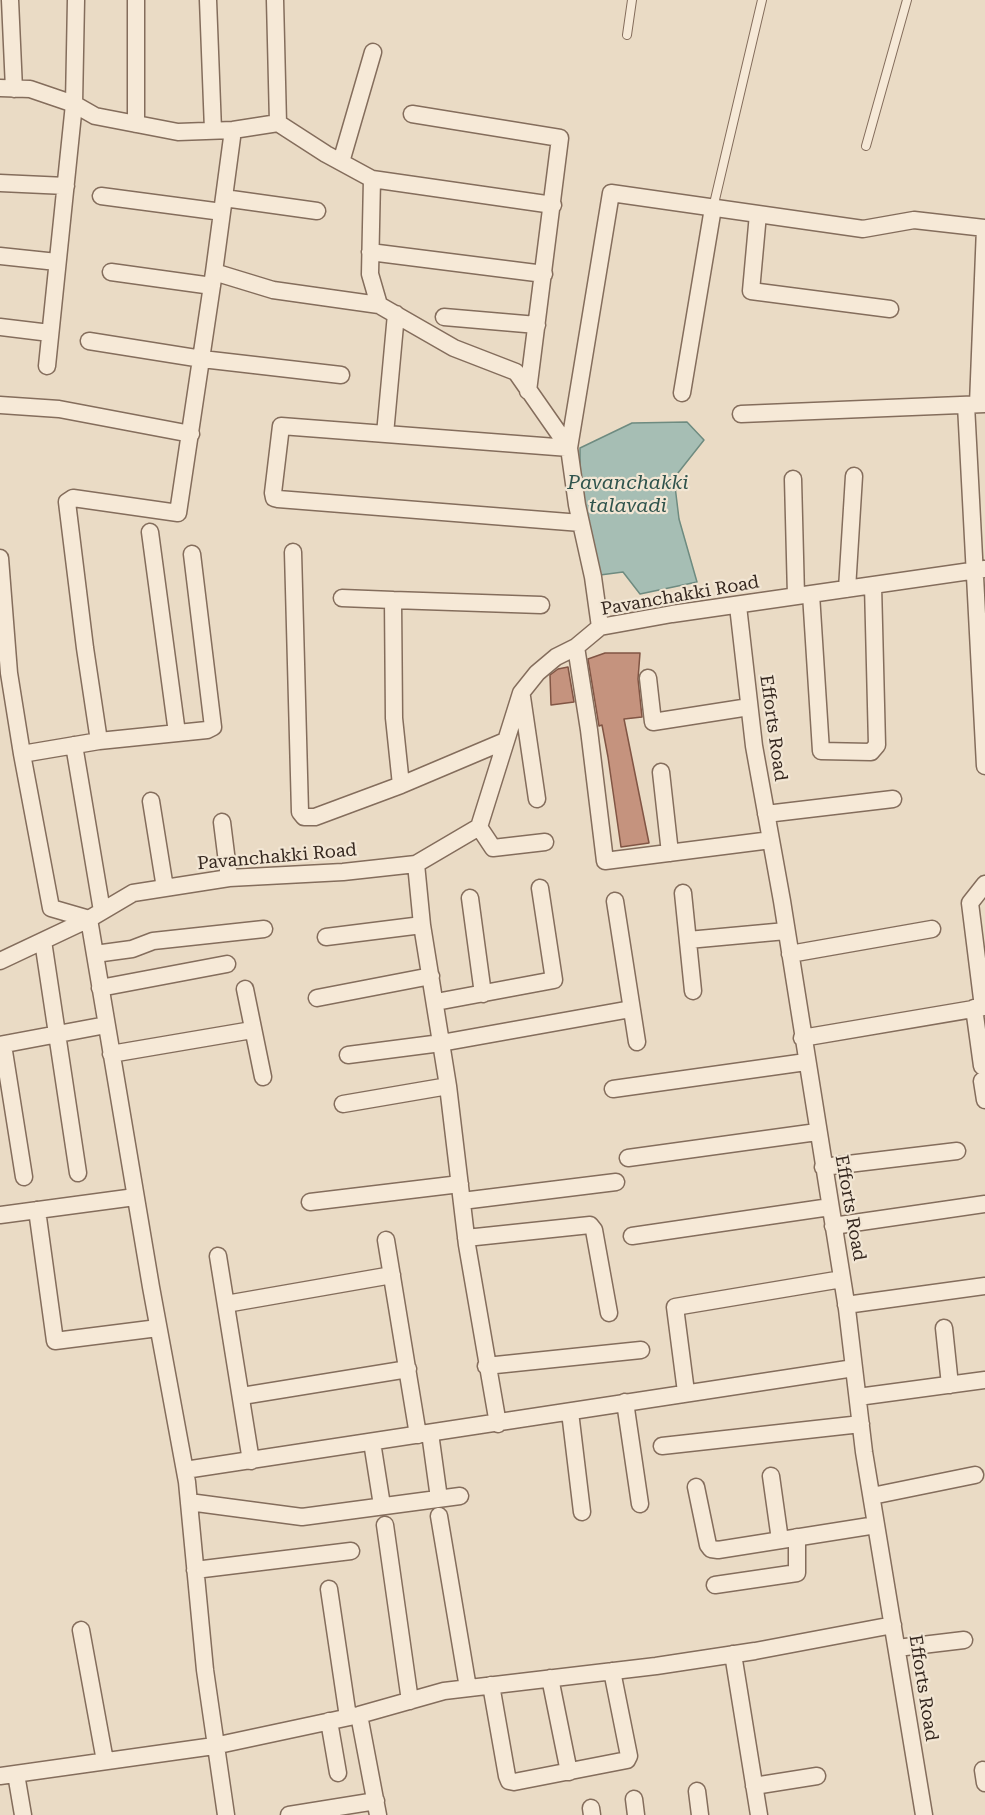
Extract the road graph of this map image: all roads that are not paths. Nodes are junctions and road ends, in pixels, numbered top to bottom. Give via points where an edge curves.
1 (10, 0) edge
2 (76, 0) edge
3 (136, 0) edge
4 (208, 0) edge
5 (274, 0) edge
6 (632, 0) edge
7 (762, 0) edge
8 (907, 0) edge
9 (627, 35) dead end
10 (373, 52) dead end
11 (7, 88) edge
12 (74, 104) junction
13 (412, 114) dead end
14 (278, 123) junction
15 (135, 124) junction
16 (213, 130) junction
17 (233, 130) junction
18 (866, 146) dead end
19 (341, 162) junction
20 (372, 179) junction
21 (0, 183) edge
22 (66, 186) junction
23 (101, 196) dead end
24 (223, 205) junction
25 (553, 206) junction
26 (713, 208) junction
27 (317, 211) dead end
28 (758, 214) junction
29 (985, 228) edge
30 (370, 252) junction
31 (0, 256) edge
32 (57, 262) junction
33 (111, 272) dead end
34 (544, 273) junction
35 (213, 279) junction
36 (379, 305) junction
37 (890, 309) dead end
38 (396, 314) junction
39 (444, 317) dead end
40 (537, 325) junction
41 (0, 327) edge
42 (50, 333) junction
43 (89, 341) dead end
44 (202, 359) junction
45 (46, 366) dead end
46 (340, 375) dead end
47 (528, 391) junction
48 (682, 393) dead end
49 (976, 404) edge
50 (0, 405) edge
51 (741, 414) dead end
52 (191, 434) junction
53 (385, 434) junction
54 (569, 448) junction
55 (854, 476) dead end
56 (793, 479) dead end
57 (581, 524) junction
58 (150, 532) dead end
59 (293, 552) dead end
60 (192, 554) dead end
61 (0, 558) edge
62 (981, 570) edge
63 (873, 585) junction
64 (847, 589) junction
65 (804, 595) junction
66 (342, 598) dead end
67 (393, 600) junction
68 (541, 605) dead end
69 (738, 606) junction
70 (3, 622) edge
71 (600, 627) junction
72 (576, 648) junction
73 (648, 678) dead end
74 (521, 693) junction
75 (749, 708) junction
76 (177, 733) junction
77 (99, 741) junction
78 (505, 741) junction
79 (74, 745) junction
80 (22, 754) junction
81 (985, 766) edge
82 (662, 772) dead end
83 (401, 785) junction
84 (537, 799) dead end
85 (893, 799) dead end
86 (151, 801) dead end
87 (766, 814) junction
88 (222, 822) dead end
89 (478, 827) junction
90 (771, 840) junction
91 (545, 842) dead end
92 (670, 853) junction
93 (416, 864) junction
94 (229, 878) junction
95 (985, 884) edge
96 (165, 888) junction
97 (540, 888) dead end
98 (683, 893) dead end
99 (470, 898) dead end
100 (615, 901) dead end
101 (95, 915) junction
102 (422, 925) junction
103 (264, 929) dead end
104 (932, 929) dead end
105 (786, 931) junction
106 (326, 937) dead end
107 (43, 940) junction
108 (688, 940) junction
109 (95, 954) junction
110 (790, 954) junction
111 (0, 961) edge
112 (227, 964) dead end
113 (431, 976) junction
114 (100, 988) junction
115 (245, 989) dead end
116 (693, 991) dead end
117 (483, 994) junction
118 (317, 998) dead end
119 (436, 1002) junction
120 (981, 1007) edge
121 (631, 1009) junction
122 (106, 1025) junction
123 (252, 1030) junction
124 (58, 1034) junction
125 (802, 1038) junction
126 (637, 1042) dead end
127 (441, 1043) junction
128 (1, 1045) edge
129 (111, 1054) junction
130 (348, 1055) dead end
131 (806, 1062) junction
132 (262, 1077) dead end
133 (448, 1086) junction
134 (612, 1089) dead end
135 (985, 1100) edge
136 (343, 1104) dead end
137 (817, 1132) junction
138 (957, 1151) dead end
139 (628, 1158) dead end
140 (823, 1167) junction
141 (78, 1173) dead end
142 (24, 1177) dead end
143 (616, 1182) dead end
144 (460, 1184) junction
145 (135, 1197) junction
146 (462, 1201) junction
147 (310, 1202) dead end
148 (985, 1203) edge
149 (830, 1207) junction
150 (37, 1210) junction
151 (0, 1215) edge
152 (833, 1226) junction
153 (632, 1236) dead end
154 (466, 1238) junction
155 (386, 1240) dead end
156 (218, 1256) dead end
157 (392, 1275) junction
158 (842, 1279) junction
159 (985, 1286) edge
160 (226, 1304) junction
161 (846, 1305) junction
162 (609, 1313) dead end
163 (158, 1328) junction
164 (944, 1328) dead end
165 (641, 1350) dead end
166 (486, 1366) junction
167 (854, 1368) junction
168 (408, 1369) junction
169 (985, 1380) edge
170 (950, 1385) junction
171 (686, 1392) junction
172 (242, 1396) junction
173 (858, 1397) junction
174 (626, 1402) junction
175 (570, 1412) junction
176 (498, 1424) junction
177 (861, 1424) junction
178 (424, 1434) junction
179 (372, 1442) junction
180 (662, 1446) dead end
181 (251, 1461) junction
182 (185, 1470) junction
183 (975, 1475) dead end
184 (771, 1476) dead end
185 (696, 1487) dead end
186 (438, 1491) dead end
187 (460, 1496) dead end
188 (872, 1496) junction
189 (381, 1499) dead end
190 (189, 1502) junction
191 (640, 1504) dead end
192 (582, 1512) dead end
193 (438, 1516) dead end
194 (385, 1525) dead end
195 (876, 1525) junction
196 (797, 1538) junction
197 (780, 1540) junction
198 (351, 1551) dead end
199 (195, 1570) junction
200 (715, 1585) dead end
201 (329, 1589) dead end
202 (893, 1625) junction
203 (81, 1630) dead end
204 (964, 1640) dead end
205 (897, 1648) junction
206 (733, 1654) junction
207 (612, 1671) junction
208 (550, 1678) junction
209 (491, 1685) junction
210 (468, 1688) junction
211 (410, 1701) junction
212 (353, 1716) junction
213 (329, 1721) junction
214 (214, 1746) junction
215 (105, 1761) junction
216 (568, 1772) junction
217 (338, 1773) dead end
218 (8, 1775) edge
219 (817, 1776) dead end
220 (754, 1786) junction
221 (697, 1791) dead end
222 (377, 1808) edge
223 (23, 1815) edge
224 (226, 1815) edge
225 (289, 1815) edge
226 (700, 1815) edge
227 (759, 1815) edge
228 (924, 1815) edge

1 - 11 street
2 - 12 street
3 - 15 street
4 - 16 street
5 - 14 street
6 - 9 lane
7 - 26 lane
8 - 18 lane
10 - 19 street
11 - 12 street via 30,89
12 - 15 street via 95,116
12 - 22 street
13 - 25 street via 557,136 561,142
14 - 17 street
14 - 19 street
15 - 16 street via 177,132
16 - 17 street
17 - 24 street
19 - 20 street
20 - 25 street
20 - 30 street
21 - 22 street
22 - 32 street
23 - 24 street
24 - 27 street
24 - 35 street
25 - 34 street
26 - 28 street
26 - 48 street
26 - 54 street via 611,193
28 - 29 street via 863,229 914,220
28 - 37 street via 751,291
29 - 49 street
30 - 34 street
30 - 36 street via 370,273
31 - 32 street
32 - 42 street
33 - 35 street
34 - 40 street
35 - 36 street
35 - 44 street
36 - 38 street
38 - 47 street via 454,348 516,372
38 - 53 street
39 - 40 street
40 - 47 street
41 - 42 street
42 - 45 street
43 - 44 street
44 - 46 street
44 - 52 street
47 - 54 street
49 - 51 street
49 - 62 street
50 - 52 street via 59,409
52 - 77 street via 178,513 73,498 67,502
53 - 54 street
53 - 57 street via 281,426 274,498
54 - 57 street
55 - 64 street
56 - 65 street
57 - 71 street
58 - 76 street
59 - 83 street via 300,812 304,817 315,817
60 - 76 street via 214,721 207,730
61 - 70 street
62 - 63 street, Pavanchakki Road
62 - 81 street
63 - 64 street, Pavanchakki Road
63 - 65 street via 877,745 870,752 821,751
64 - 65 street, Pavanchakki Road
65 - 69 street, Pavanchakki Road
66 - 67 street
67 - 68 street
67 - 83 street via 394,718
69 - 71 street, Pavanchakki Road
69 - 75 street, Efforts Road
70 - 80 street
71 - 72 street, Pavanchakki Road
72 - 74 street, Pavanchakki Road via 556,657
72 - 92 street via 604,861
73 - 75 street via 653,723
74 - 78 street, Pavanchakki Road
74 - 84 street
75 - 87 street, Efforts Road
76 - 77 street
77 - 79 street
78 - 83 street
78 - 89 street, Pavanchakki Road
79 - 80 street
79 - 101 street
80 - 101 street via 51,908
82 - 92 street
85 - 87 street
86 - 96 street
87 - 90 street, Efforts Road
88 - 94 street
89 - 91 street via 493,848
89 - 93 street, Pavanchakki Road
90 - 92 street
90 - 105 street, Efforts Road
93 - 94 street, Pavanchakki Road
93 - 102 street
94 - 96 street, Pavanchakki Road
95 - 120 street via 970,903
96 - 101 street, Pavanchakki Road via 132,893
97 - 117 street via 554,980
98 - 108 street
99 - 117 street
100 - 121 street
101 - 107 street, Pavanchakki Road
101 - 109 street
102 - 106 street
102 - 113 street
103 - 109 street via 153,941 132,949
104 - 110 street
105 - 108 street
105 - 110 street, Efforts Road
107 - 111 street, Pavanchakki Road
107 - 124 street
108 - 116 street
109 - 114 street
110 - 125 street, Efforts Road
112 - 114 street
113 - 118 street
113 - 119 street
114 - 122 street
115 - 123 street
117 - 119 street
119 - 127 street
120 - 125 street
120 - 135 street
121 - 126 street
121 - 127 street
122 - 124 street
122 - 129 street
123 - 129 street
123 - 132 street
124 - 128 street
124 - 141 street
125 - 131 street, Efforts Road
127 - 130 street
127 - 133 street
128 - 142 street
129 - 145 street
131 - 134 street
131 - 137 street, Efforts Road
133 - 136 street
133 - 144 street
137 - 139 street
137 - 140 street, Efforts Road
138 - 140 street
140 - 149 street, Efforts Road
143 - 146 street
144 - 146 street
144 - 147 street
145 - 150 street
145 - 163 street
146 - 154 street
148 - 152 street
149 - 152 street, Efforts Road
149 - 153 street
150 - 151 street
150 - 163 street via 55,1341
152 - 158 street, Efforts Road
154 - 162 street via 590,1225
154 - 166 street
155 - 157 street
156 - 160 street
157 - 160 street
157 - 168 street
158 - 161 street, Efforts Road
158 - 171 street via 675,1307
159 - 161 street
160 - 172 street
161 - 167 street, Efforts Road
163 - 182 street
164 - 170 street
165 - 166 street
166 - 176 street
167 - 171 street
167 - 173 street, Efforts Road
168 - 172 street
168 - 178 street
169 - 170 street
170 - 173 street
171 - 174 street
172 - 181 street
173 - 177 street, Efforts Road
174 - 175 street
174 - 191 street
175 - 176 street
175 - 192 street
176 - 178 street
177 - 180 street
177 - 188 street, Efforts Road
178 - 179 street
178 - 186 street
179 - 181 street
179 - 189 street
181 - 182 street
182 - 190 street
183 - 188 street
184 - 197 street
185 - 197 street via 711,1549
187 - 190 street via 302,1516
188 - 195 street, Efforts Road
190 - 199 street
193 - 210 street
194 - 211 street
195 - 196 street
195 - 202 street, Efforts Road
196 - 197 street
196 - 200 street via 797,1573
198 - 199 street
199 - 214 street
201 - 212 street
202 - 205 street, Efforts Road
202 - 206 street
203 - 215 street
204 - 205 street
205 - 228 street, Efforts Road
206 - 207 street
206 - 220 street
207 - 208 street
207 - 216 street via 629,1755 622,1762
208 - 209 street
208 - 216 street
209 - 210 street
209 - 216 street via 509,1781
210 - 211 street
211 - 212 street
212 - 213 street
212 - 222 street
213 - 214 street
213 - 217 street
214 - 215 street
214 - 224 street
215 - 218 street
218 - 223 street
219 - 220 street
220 - 227 street
221 - 226 street
222 - 225 street

